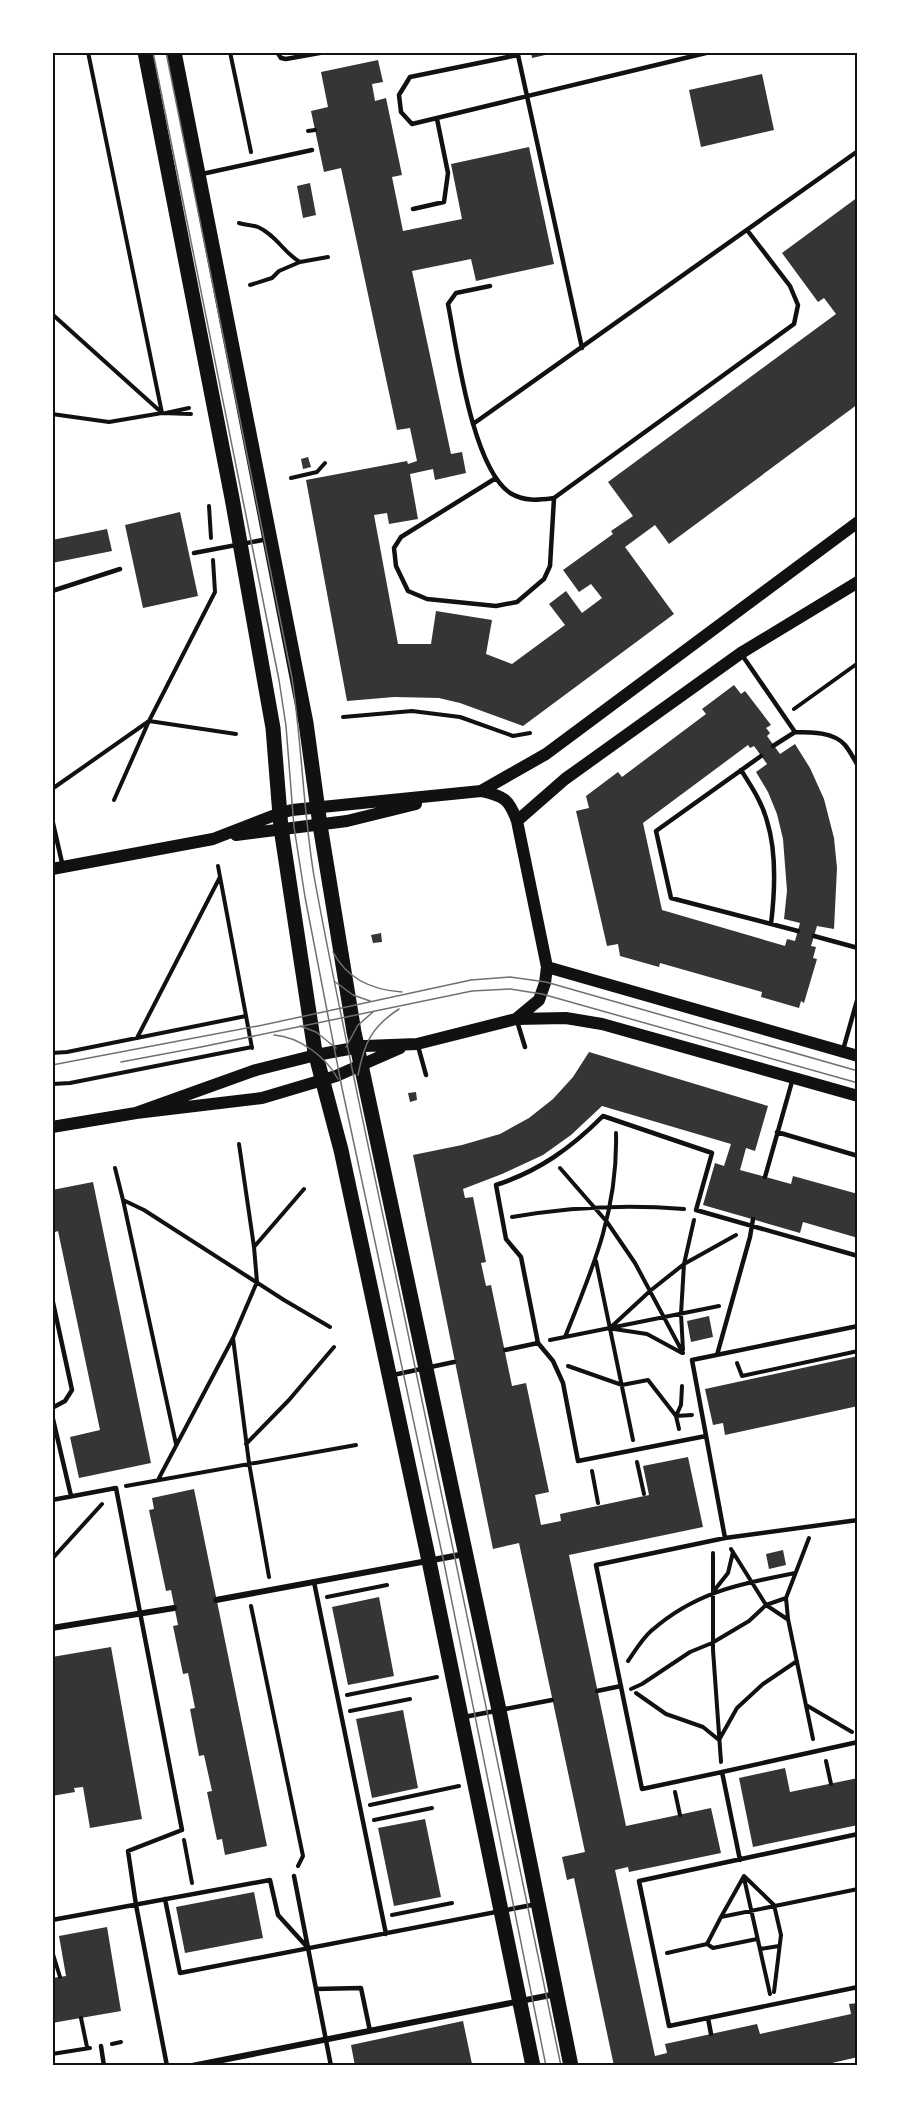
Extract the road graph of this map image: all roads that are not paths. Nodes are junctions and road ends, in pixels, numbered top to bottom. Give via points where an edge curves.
1 (145, 52) edge
2 (174, 52) edge
3 (277, 52) edge
4 (325, 52) edge
5 (710, 52) edge
6 (527, 98) junction
7 (437, 119) junction
8 (312, 150) dead end
9 (858, 151) edge
10 (199, 174) junction
11 (413, 209) dead end
12 (747, 230) junction
13 (490, 286) dead end
14 (582, 348) junction
15 (472, 424) junction
16 (496, 478) junction
17 (554, 498) junction
18 (858, 522) edge
19 (269, 538) junction
20 (240, 544) junction
21 (194, 554) dead end
22 (120, 569) dead end
23 (858, 582) edge
24 (52, 591) edge
25 (741, 652) junction
26 (795, 732) junction
27 (773, 746) dead end
28 (761, 756) dead end
29 (858, 766) edge
30 (741, 770) junction
31 (481, 791) junction
32 (452, 795) junction
33 (317, 808) junction
34 (52, 819) edge
35 (281, 820) junction
36 (517, 821) junction
37 (320, 825) junction
38 (58, 868) edge
39 (771, 924) junction
40 (798, 931) dead end
41 (814, 936) dead end
42 (858, 948) edge
43 (547, 967) junction
44 (858, 997) edge
45 (516, 1019) junction
46 (411, 1044) junction
47 (357, 1047) junction
48 (525, 1047) dead end
49 (842, 1052) junction
50 (315, 1055) junction
51 (858, 1056) edge
52 (362, 1065) junction
53 (426, 1075) dead end
54 (793, 1078) junction
55 (322, 1082) junction
56 (858, 1096) edge
57 (136, 1113) junction
58 (52, 1127) edge
59 (777, 1132) junction
60 (858, 1156) edge
61 (765, 1177) dead end
62 (753, 1219) dead end
63 (752, 1227) junction
64 (858, 1256) edge
65 (52, 1298) edge
66 (858, 1326) edge
67 (538, 1343) junction
68 (505, 1350) dead end
69 (717, 1355) junction
70 (454, 1362) dead end
71 (425, 1368) junction
72 (389, 1376) junction
73 (52, 1408) edge
74 (52, 1415) edge
75 (706, 1436) junction
76 (71, 1496) junction
77 (52, 1500) edge
78 (858, 1520) edge
79 (724, 1538) junction
80 (465, 1554) junction
81 (429, 1561) junction
82 (314, 1582) junction
83 (216, 1600) dead end
84 (174, 1608) dead end
85 (139, 1614) junction
86 (52, 1628) edge
87 (621, 1689) junction
88 (597, 1691) dead end
89 (552, 1700) dead end
90 (500, 1710) junction
91 (461, 1718) junction
92 (858, 1742) edge
93 (722, 1772) junction
94 (858, 1834) edge
95 (740, 1860) junction
96 (294, 1876) road end
97 (165, 1899) junction
98 (538, 1904) junction
99 (136, 1905) junction
100 (501, 1912) junction
101 (52, 1920) edge
102 (386, 1934) junction
103 (308, 1948) junction
104 (858, 1987) edge
105 (316, 1989) junction
106 (556, 1994) junction
107 (520, 2001) junction
108 (708, 2018) junction
109 (370, 2031) junction
110 (711, 2034) dead end
111 (326, 2039) junction
112 (101, 2046) dead end
113 (104, 2066) edge
114 (167, 2066) edge
115 (192, 2066) edge
116 (331, 2066) edge
117 (533, 2066) edge
118 (571, 2066) edge

1 - 20 main road
2 - 10 main road
3 - 4 lane via 286,59
5 - 6 lane
6 - 7 lane
6 - 7 lane via 518,55 410,77 399,94 401,112 412,124
6 - 14 lane
7 - 11 lane via 448,173 444,202
8 - 10 lane
9 - 12 lane
10 - 19 main road
12 - 14 lane
12 - 17 lane via 790,286 798,305 794,324
13 - 15 lane via 456,293 448,304
14 - 15 lane
15 - 16 lane
16 - 17 lane via 510,493 530,501
16 - 17 lane via 401,537 394,548 396,566 408,591 427,600 496,606 517,602 544,579 550,566
18 - 31 main road via 546,754
19 - 20 lane
19 - 33 main road via 306,723
20 - 21 lane
20 - 35 main road via 273,728
22 - 24 lane
23 - 25 main road
25 - 26 lane
25 - 36 main road via 565,779
26 - 27 lane
26 - 29 lane via 836,738
28 - 30 lane
30 - 39 lane via 768,821 775,895
30 - 39 lane via 656,831 671,898
31 - 32 main road
31 - 36 main road via 501,795 512,806
32 - 33 main road
32 - 37 main road
33 - 35 main road
33 - 37 main road
34 - 38 lane
35 - 37 main road
35 - 38 main road via 213,839
35 - 50 main road
36 - 43 main road
37 - 47 main road
39 - 40 lane
41 - 42 lane
43 - 45 main road via 539,1000
43 - 49 main road
44 - 49 lane
45 - 46 main road
45 - 48 lane
45 - 54 main road via 587,1021
46 - 47 main road
46 - 52 main road
46 - 53 lane
47 - 50 main road
47 - 52 main road
49 - 51 main road
50 - 55 main road
50 - 57 main road via 256,1070
52 - 55 main road
52 - 71 main road
54 - 56 main road
54 - 59 lane
55 - 57 main road via 262,1098
55 - 72 main road via 341,1150
57 - 58 main road
59 - 60 lane
59 - 61 lane
62 - 63 lane
63 - 64 lane
63 - 67 lane via 696,1210 712,1153 603,1116 552,1159 521,1177 496,1185 506,1239 521,1257
63 - 69 lane
65 - 73 lane via 72,1390 65,1401
66 - 69 lane
67 - 68 lane
67 - 75 lane via 553,1361 563,1383 578,1461
69 - 75 lane via 692,1360
70 - 71 lane
71 - 72 lane
71 - 80 main road
72 - 81 main road
74 - 76 lane
75 - 79 lane
76 - 77 lane
76 - 85 lane via 116,1488
78 - 79 lane
79 - 87 lane via 596,1565
80 - 81 street
80 - 90 main road
81 - 82 street
81 - 91 main road
82 - 83 street
82 - 102 lane
84 - 85 street
85 - 86 street
85 - 99 lane via 182,1830 128,1851
87 - 88 lane
87 - 93 lane via 642,1789
89 - 90 lane
90 - 91 lane
90 - 98 main road
91 - 100 main road
92 - 93 lane
93 - 95 lane
94 - 95 lane
95 - 108 lane via 639,1881 669,2026
96 - 103 lane
97 - 99 lane
97 - 103 lane via 270,1880 278,1915
97 - 103 lane via 180,1973
98 - 100 lane
98 - 106 main road
99 - 101 lane
99 - 114 lane
100 - 102 lane
100 - 107 main road
102 - 103 lane
103 - 105 lane
104 - 108 lane
105 - 109 lane via 361,1988
105 - 111 lane
106 - 107 street
106 - 118 main road
107 - 109 street
107 - 117 main road
108 - 110 lane
109 - 111 street
111 - 115 street
111 - 116 lane
112 - 113 lane

